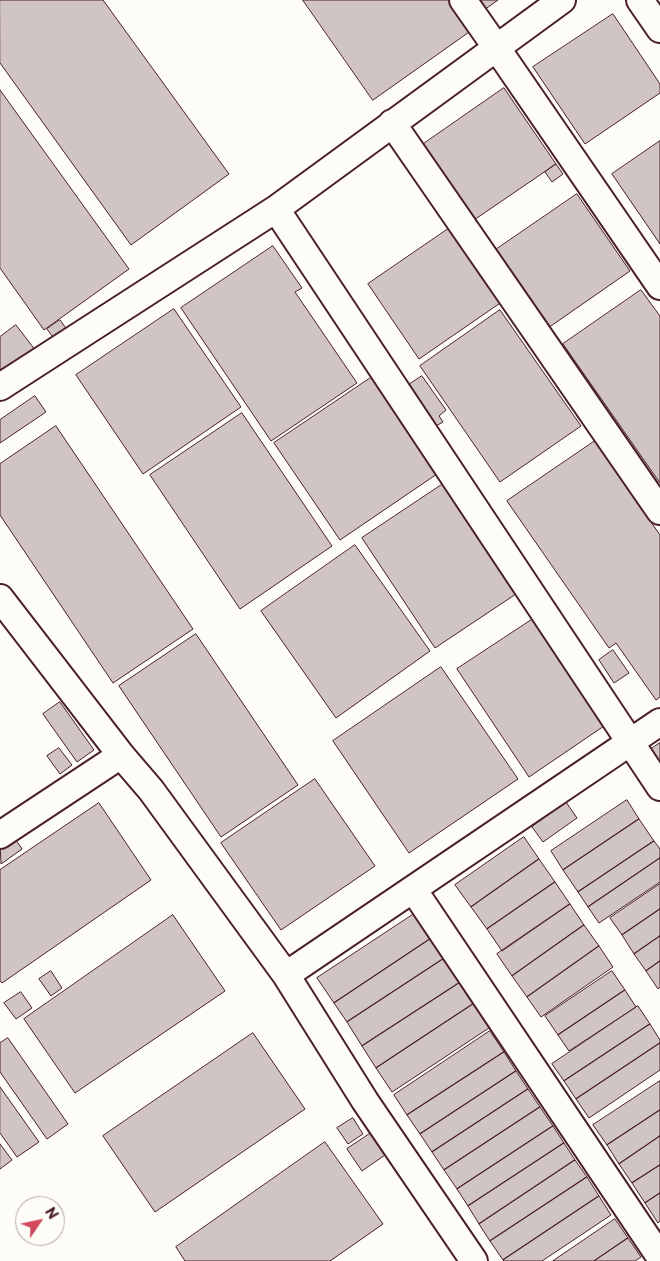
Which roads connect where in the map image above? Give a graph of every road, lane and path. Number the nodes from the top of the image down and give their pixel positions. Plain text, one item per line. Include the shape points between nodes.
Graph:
1 (463, 0) edge
2 (562, 0) edge
3 (640, 0) edge
4 (660, 29) edge
5 (496, 47) junction
6 (392, 123) junction
7 (276, 209) junction
8 (660, 286) edge
9 (0, 387) edge
10 (660, 511) edge
11 (0, 598) edge
12 (660, 722) edge
13 (629, 743) junction
14 (121, 755) junction
15 (660, 787) edge
16 (0, 835) edge
17 (413, 889) junction
18 (286, 975) junction
19 (660, 1257) edge
20 (474, 1261) edge

1 - 5 lane
2 - 5 lane
3 - 4 lane
5 - 6 lane
5 - 8 lane
6 - 7 lane
6 - 10 lane
7 - 9 lane
7 - 13 lane
11 - 14 lane
12 - 13 lane
13 - 15 lane
13 - 17 lane
14 - 16 lane
14 - 18 lane via 151,790
17 - 18 lane
17 - 19 lane
18 - 20 lane via 364,1101

